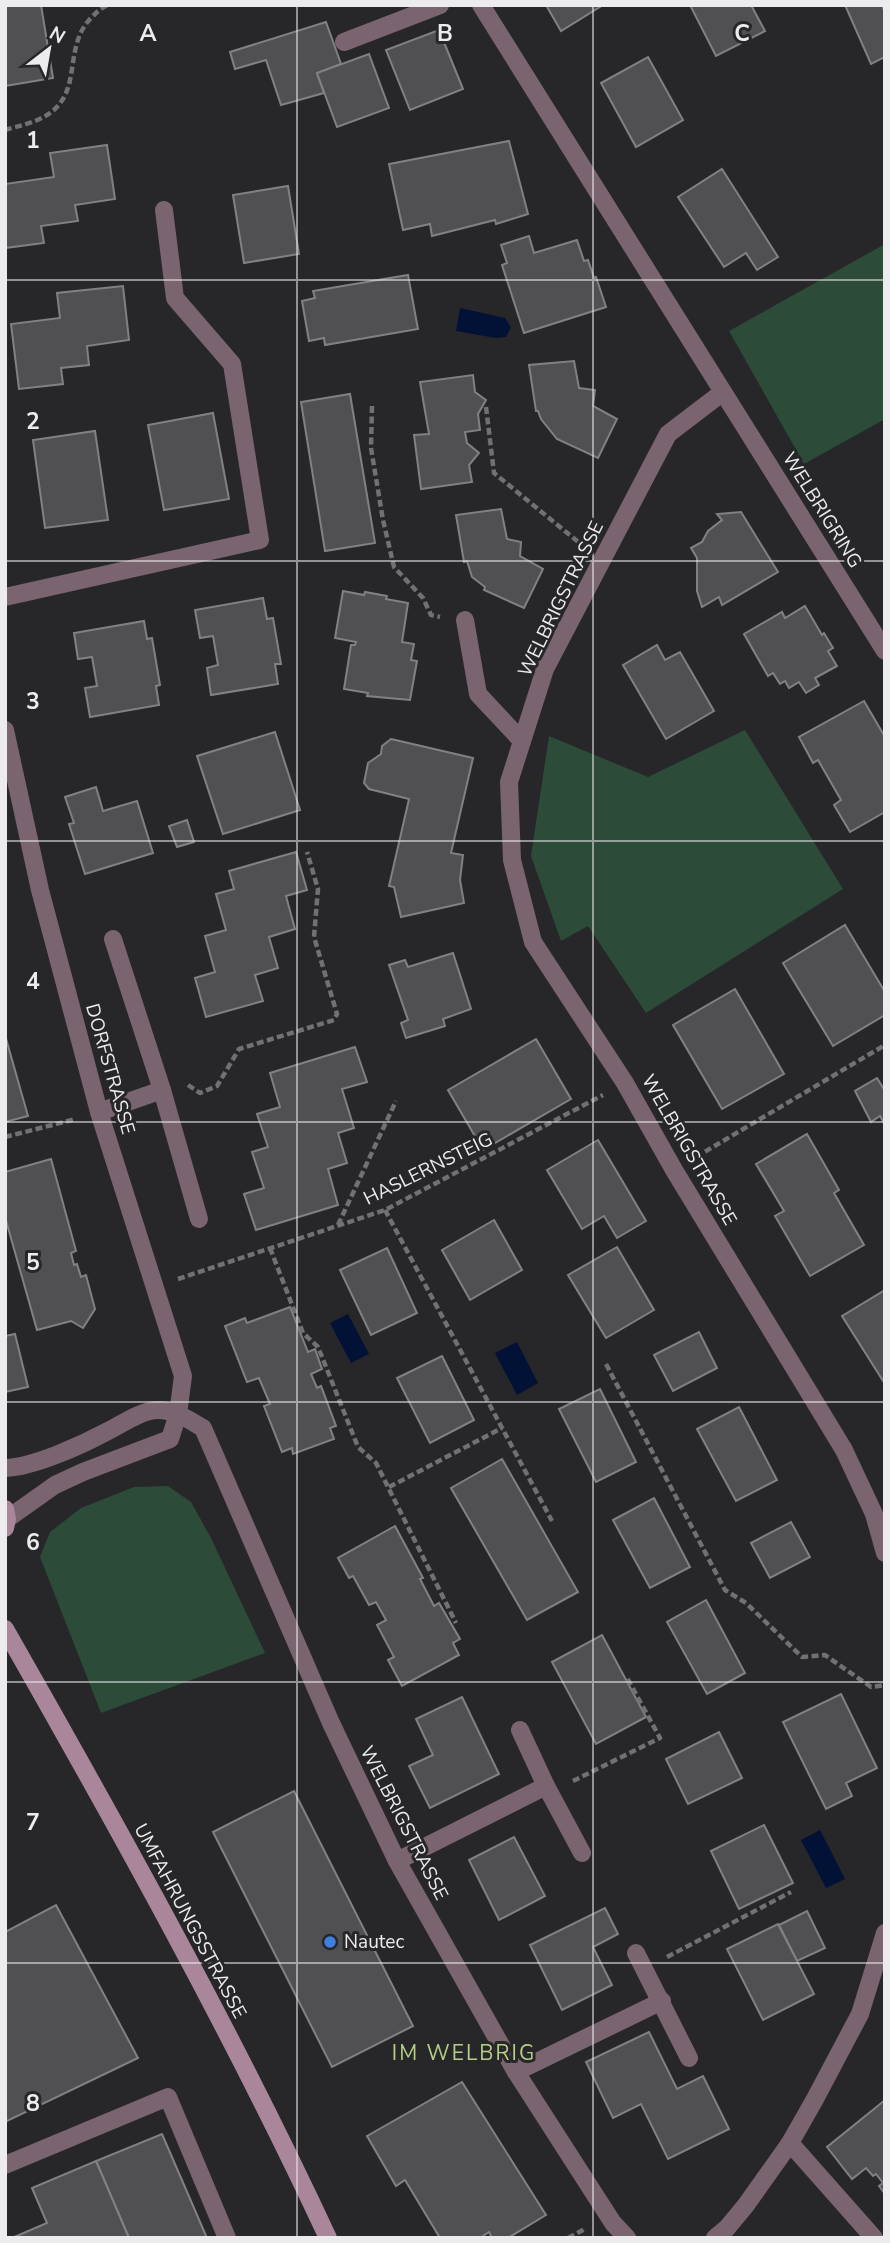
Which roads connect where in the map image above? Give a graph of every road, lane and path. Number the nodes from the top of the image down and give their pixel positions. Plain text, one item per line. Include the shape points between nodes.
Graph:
1 (108, 5) edge
2 (440, 5) edge
3 (481, 5) edge
4 (345, 41) dead end
5 (5, 130) edge
6 (164, 210) dead end
7 (723, 392) junction
8 (372, 406) dead end
9 (486, 407) dead end
10 (604, 559) junction
11 (5, 597) edge
12 (466, 620) joint
13 (885, 651) edge
14 (5, 730) edge
15 (522, 741) junction
16 (307, 852) dead end
17 (113, 939) dead end
18 (885, 1045) edge
19 (625, 1083) junction
20 (191, 1087) dead end
21 (162, 1090) junction
22 (396, 1101) dead end
23 (99, 1112) junction
24 (66, 1121) dead end
25 (5, 1137) edge
26 (674, 1170) junction
27 (385, 1210) junction
28 (199, 1219) dead end
29 (338, 1226) junction
30 (271, 1248) junction
31 (154, 1287) junction
32 (606, 1364) dead end
33 (178, 1414) junction
34 (502, 1428) junction
35 (5, 1468) edge
36 (389, 1488) junction
37 (6, 1519) edge
38 (552, 1521) dead end
39 (885, 1553) edge
40 (456, 1623) dead end
41 (5, 1629) edge
42 (626, 1676) dead end
43 (885, 1685) edge
44 (520, 1730) dead end
45 (548, 1789) junction
46 (582, 1853) dead end
47 (397, 1861) junction
48 (791, 1892) dead end
49 (885, 1933) edge
50 (640, 1961) joint
51 (662, 2001) junction
52 (689, 2058) dead end
53 (516, 2073) junction
54 (790, 2143) junction
55 (5, 2165) edge
56 (227, 2238) edge
57 (328, 2238) edge
58 (627, 2238) edge
59 (715, 2238) edge
60 (874, 2238) edge

1 - 5 path via 79,32 71,79 58,106 47,116
2 - 4 street
3 - 7 street
6 - 11 street via 175,298 232,364 260,540
7 - 10 street, WELBRIGSTRASSE via 668,434
7 - 13 street, WELBRIGRING
8 - 12 path via 371,448 394,567 423,598 431,615
9 - 10 path via 495,473 575,541
10 - 15 street, WELBRIGSTRASSE via 545,669
12 - 15 street via 478,694
14 - 23 street, DORFSTRASSE via 40,890
15 - 19 street, WELBRIGSTRASSE via 509,782 512,860 533,942
16 - 20 path via 318,889 314,936 337,1014 334,1020 239,1049 217,1086 200,1093
17 - 21 street
18 - 26 path
19 - 26 street, WELBRIGSTRASSE
19 - 27 path, HASLERNSTEIG
21 - 23 street
21 - 28 street
22 - 29 path
23 - 31 street, DORFSTRASSE
24 - 25 path
26 - 39 street, WELBRIGSTRASSE via 845,1450 874,1514
27 - 29 path, HASLERNSTEIG
27 - 34 path
29 - 30 path, HASLERNSTEIG
30 - 31 path, HASLERNSTEIG
30 - 36 path via 303,1333 318,1347 358,1447 376,1463
31 - 33 street, DORFSTRASSE via 183,1376
32 - 43 path via 725,1590 746,1603 802,1657 825,1655 871,1687
33 - 35 street via 157,1410 142,1414 89,1441
33 - 37 street, DORFSTRASSE via 170,1439 55,1485
33 - 47 street, WELBRIGSTRASSE via 203,1428 331,1723
34 - 36 path
34 - 38 path
36 - 40 path
41 - 57 main road, UMFAHRUNGSSTRASSE via 238,2053
42 - 45 path via 660,1738
44 - 45 street
45 - 46 street
45 - 47 street
47 - 53 street, WELBRIGSTRASSE
48 - 50 path
49 - 54 street via 860,2014
50 - 51 street
51 - 52 street
51 - 53 street
53 - 58 street, WELBRIGSTRASSE
54 - 59 street via 746,2205
54 - 60 street
55 - 56 street via 168,2097

